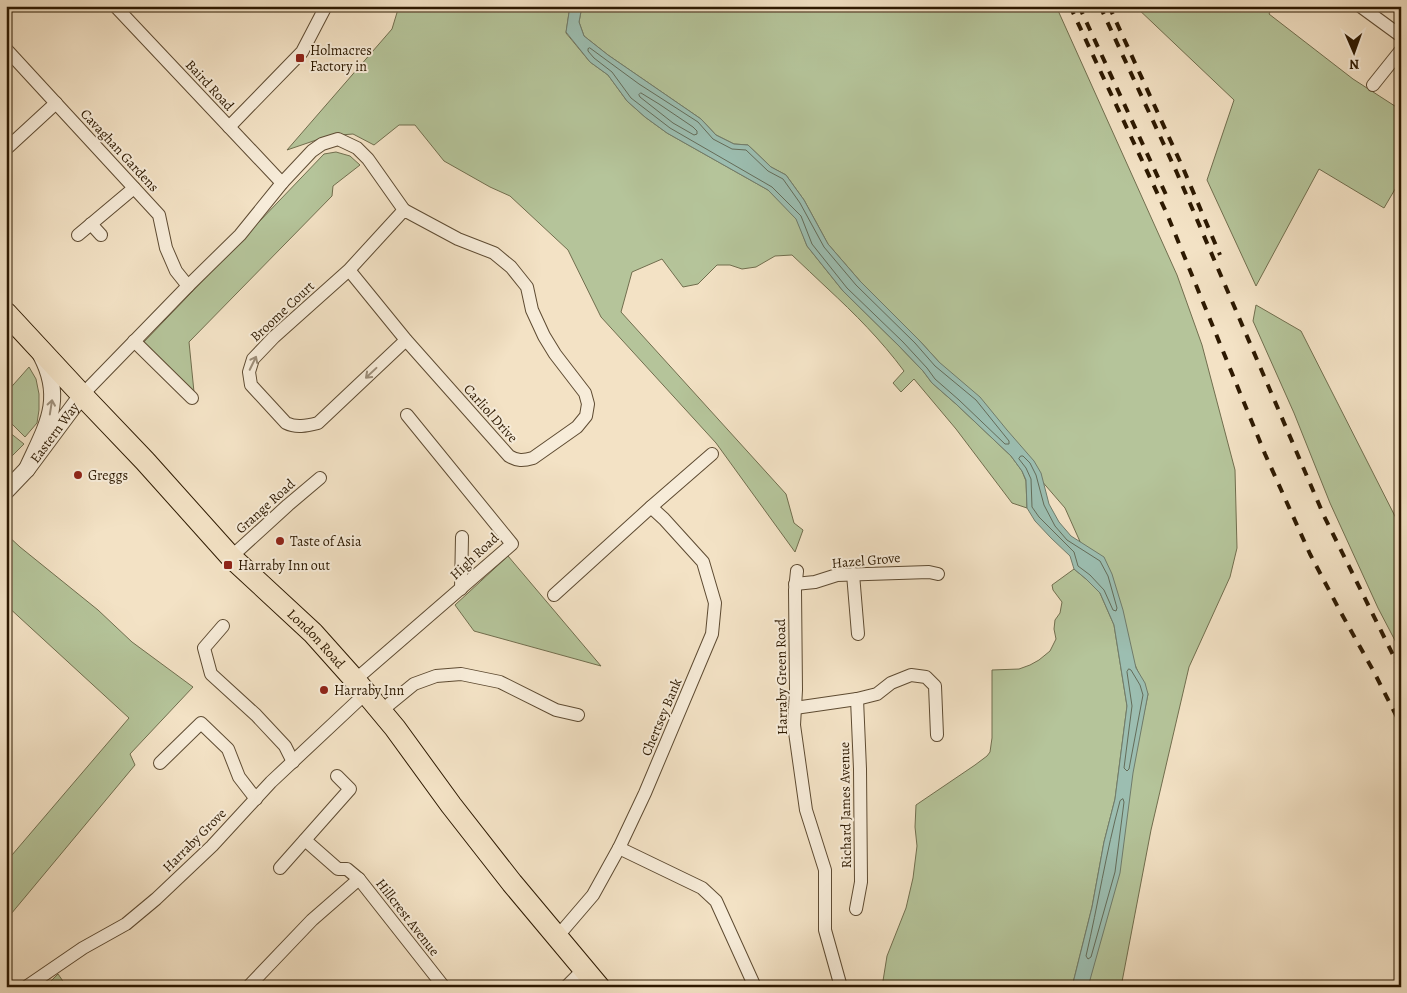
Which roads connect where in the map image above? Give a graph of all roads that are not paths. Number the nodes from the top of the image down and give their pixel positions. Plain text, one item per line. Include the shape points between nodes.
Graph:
1 (115, 6) edge
2 (326, 6) edge
3 (1360, 6) edge
4 (1401, 36) edge
5 (6, 49) edge
6 (1401, 50) edge
7 (1373, 86) dead end
8 (56, 103) junction
9 (229, 127) junction
10 (6, 149) edge
11 (282, 184) junction
12 (134, 188) junction
13 (404, 210) junction
14 (91, 224) junction
15 (78, 235) dead end
16 (101, 235) dead end
17 (349, 270) junction
18 (188, 286) junction
19 (6, 313) edge
20 (406, 340) junction
21 (134, 341) junction
22 (36, 344) junction
23 (82, 395) junction
24 (192, 398) dead end
25 (407, 415) dead end
26 (712, 454) dead end
27 (27, 468) junction
28 (320, 478) dead end
29 (6, 491) edge
30 (651, 507) junction
31 (462, 537) dead end
32 (231, 557) junction
33 (797, 571) dead end
34 (853, 574) junction
35 (938, 574) dead end
36 (796, 584) junction
37 (461, 589) junction
38 (554, 595) dead end
39 (223, 626) dead end
40 (858, 634) dead end
41 (361, 686) junction
42 (857, 699) junction
43 (795, 708) junction
44 (381, 711) junction
45 (578, 715) dead end
46 (937, 734) dead end
47 (293, 762) junction
48 (160, 763) dead end
49 (336, 776) dead end
50 (256, 799) junction
51 (305, 840) junction
52 (619, 848) junction
53 (280, 868) dead end
54 (359, 879) junction
55 (856, 909) dead end
56 (557, 937) junction
57 (584, 970) junction
58 (26, 987) edge
59 (248, 987) edge
60 (444, 987) edge
61 (566, 987) edge
62 (599, 987) edge
63 (755, 987) edge
64 (841, 987) edge

1 - 9 street, Baird Road
2 - 9 street via 302,52
3 - 4 street
5 - 8 street, Cavaghan Gardens
6 - 7 street
8 - 10 street
8 - 12 street, Cavaghan Gardens
9 - 11 street, Baird Road
11 - 13 street, Carliol Drive via 312,151 338,139 358,148
11 - 18 street, Carliol Drive via 240,235
12 - 14 street
12 - 18 street, Cavaghan Gardens via 159,215 166,248 176,271
13 - 17 street
13 - 20 street, Carliol Drive via 458,239 494,253 511,267 527,287 532,310 544,336 585,393 588,404 586,416 577,427 533,458 515,460
14 - 15 street
14 - 16 street
17 - 20 street, Carliol Drive
20 -> 17 street, Broome Court via 318,423 306,426 286,423 251,385 249,372 253,359
18 - 21 street, Carliol Drive
19 - 22 main road, London Road
21 - 23 street, Carliol Drive
21 - 24 street
22 - 23 main road, London Road
27 -> 22 street via 52,407 52,384
23 - 27 street, Eastern Way
23 - 32 main road, London Road
25 - 37 street, High Road via 512,544
26 - 30 street
27 - 29 street, Eastern Way
28 - 32 street, Grange Road
30 - 38 street
30 - 52 street, Chertsey Bank via 704,562 715,602 714,622 702,659
31 - 37 street
32 - 41 main road, London Road via 313,633
33 - 36 street, Harraby Green Road
34 - 35 street, Hazel Grove
34 - 36 street, Hazel Grove
34 - 40 street
36 - 43 street, Harraby Green Road
37 - 41 street, High Road
39 - 47 street via 204,648 211,674 285,746
41 - 44 main road, London Road
41 - 47 street, Harraby Grove
42 - 43 street
42 - 46 street via 877,694 891,683 911,675 926,677 936,686
42 - 55 street, Richard James Avenue via 861,882
43 - 64 street, Harraby Green Road via 794,725 806,810 825,870 825,930
44 - 45 street via 414,684 436,676 461,674 500,682 556,710
44 - 56 main road, London Road via 457,813
47 - 50 street, Harraby Grove
48 - 50 street via 201,723 228,749 239,777
49 - 51 street via 350,789
50 - 58 street, Harraby Grove via 212,846 126,924 83,948
51 - 53 street
51 - 54 street, Hillcrest Avenue via 338,868 347,869
52 - 56 street, Chertsey Bank via 593,895
52 - 63 street via 702,888 716,901
54 - 59 street via 312,920
54 - 60 street, Hillcrest Avenue
56 - 57 main road, London Road
57 - 61 street
57 - 62 main road, London Road

